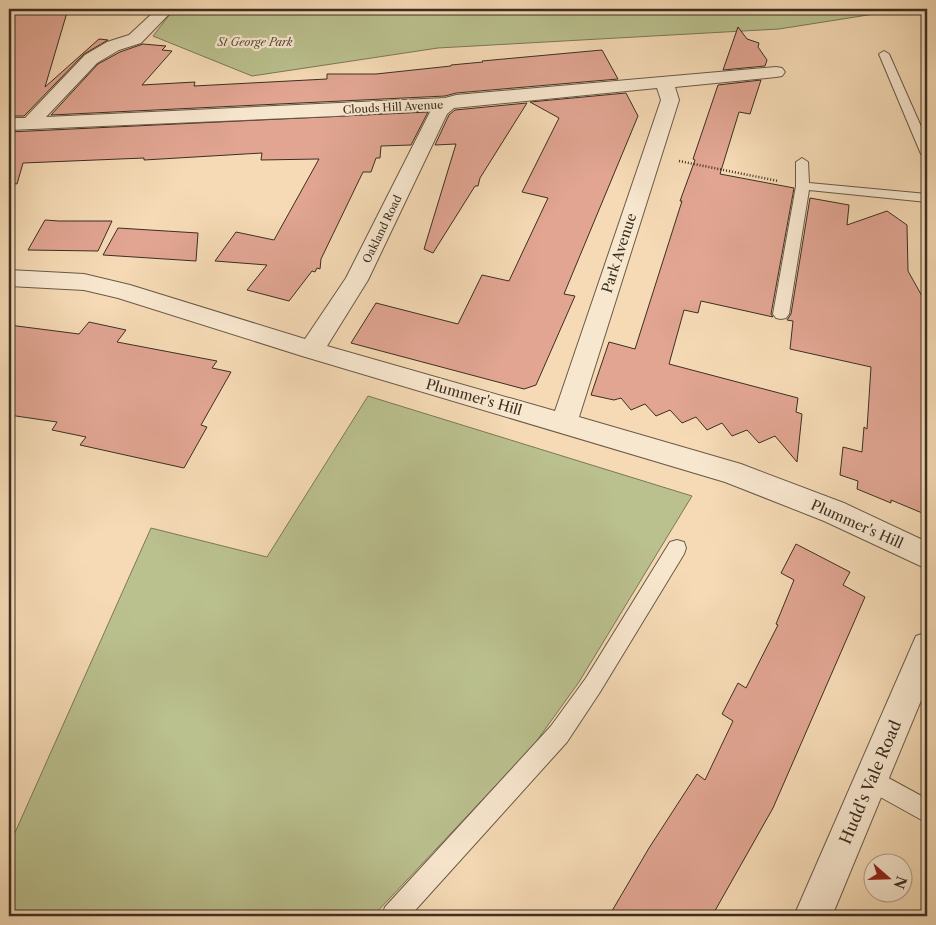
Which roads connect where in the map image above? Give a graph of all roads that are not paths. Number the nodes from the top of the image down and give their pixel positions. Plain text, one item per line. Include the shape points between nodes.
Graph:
1 (164, 11) dead end
2 (884, 54) dead end
3 (776, 72) dead end
4 (665, 83) junction
5 (447, 104) junction
6 (9, 124) edge
7 (29, 124) junction
8 (927, 154) edge
9 (802, 162) dead end
10 (803, 186) junction
11 (927, 198) edge
12 (9, 278) edge
13 (781, 314) dead end
14 (310, 350) junction
15 (564, 423) junction
16 (676, 548) dead end
17 (927, 556) edge
18 (927, 648) edge
19 (872, 780) junction
20 (927, 812) edge
21 (394, 916) edge
22 (813, 916) edge

1 - 7 street via 135,39 113,46 91,59
2 - 8 lane
3 - 4 street, Clouds Hill Avenue
4 - 5 street, Clouds Hill Avenue
4 - 15 street, Park Avenue via 670,100
5 - 7 street, Clouds Hill Avenue
5 - 14 street, Oakland Road via 439,112 357,280
6 - 7 street, Clouds Hill Avenue
9 - 10 lane
10 - 11 lane
10 - 13 lane
12 - 14 street, Plummer's Hill via 84,282
14 - 15 street, Plummer's Hill
15 - 17 street, Plummer's Hill via 731,472 834,512
16 - 21 lane via 559,734
18 - 19 street, Hudd's Vale Road
19 - 20 lane
19 - 22 street, Hudd's Vale Road

